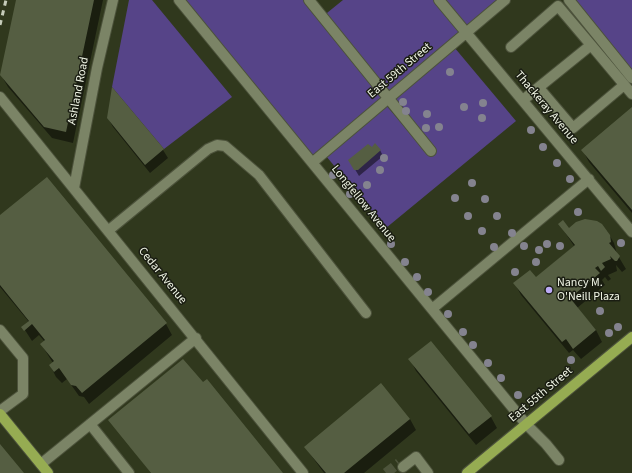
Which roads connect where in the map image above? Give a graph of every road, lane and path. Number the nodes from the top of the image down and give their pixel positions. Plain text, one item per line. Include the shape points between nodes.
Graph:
1 (113, 0) edge
2 (179, 0) edge
3 (309, 0) edge
4 (439, 0) edge
5 (505, 0) edge
6 (569, 0) edge
7 (466, 33) junction
8 (591, 45) junction
9 (511, 47) dead end
10 (632, 78) edge
11 (624, 85) junction
12 (539, 88) junction
13 (632, 94) edge
14 (0, 97) edge
15 (387, 98) junction
16 (523, 100) junction
17 (431, 151) dead end
18 (312, 162) junction
19 (588, 179) junction
20 (74, 188) junction
21 (109, 230) junction
22 (632, 232) edge
23 (432, 309) junction
24 (366, 314) dead end
25 (0, 330) edge
26 (632, 337) edge
27 (196, 338) junction
28 (0, 413) edge
29 (90, 424) junction
30 (526, 424) junction
31 (559, 460) dead end
32 (41, 464) junction
33 (401, 465) tunnel mouth
34 (423, 471) edge
35 (48, 473) edge
36 (129, 473) edge
37 (303, 473) edge
38 (467, 473) edge

1 - 20 street, Ashland Road via 96,68
2 - 18 street, Longfellow Avenue
3 - 15 street
4 - 7 street, Thackeray Avenue
5 - 7 street, East 59th Street
6 - 10 street
7 - 15 street, East 59th Street
7 - 16 street, Thackeray Avenue
8 - 9 street via 558,6
8 - 11 street
8 - 12 street
11 - 12 street via 573,128
11 - 13 street
12 - 16 street
14 - 20 street, Cedar Avenue
15 - 17 street
15 - 18 street, East 59th Street
16 - 19 street, Thackeray Avenue
18 - 23 street, Longfellow Avenue
19 - 22 street, Thackeray Avenue
19 - 23 street
20 - 21 street, Cedar Avenue
21 - 24 street via 208,149 217,145 225,146 258,175
21 - 27 street, Cedar Avenue
23 - 30 street, Longfellow Avenue
25 - 28 street via 23,358 23,394
26 - 30 main road, East 55th Street
27 - 29 street
27 - 37 street, Cedar Avenue
28 - 32 main road
29 - 32 street
29 - 36 street
30 - 31 street, Longfellow Avenue
30 - 38 main road, East 55th Street
32 - 35 main road
33 - 34 street via 416,457

